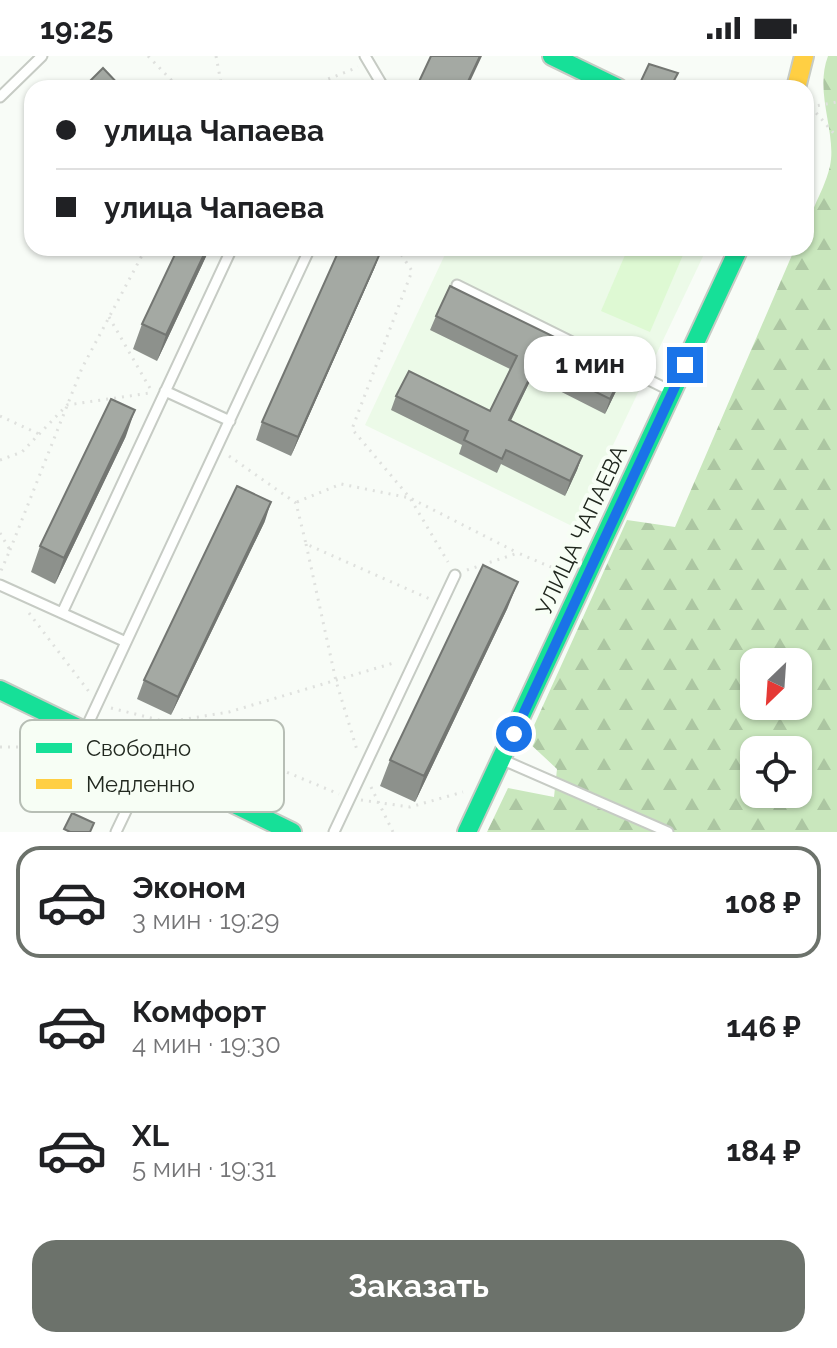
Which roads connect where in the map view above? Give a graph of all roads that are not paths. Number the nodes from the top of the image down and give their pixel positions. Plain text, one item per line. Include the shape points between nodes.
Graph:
1 (26, 56) edge
2 (42, 56) edge
3 (552, 56) edge
4 (804, 56) edge
5 (367, 60) edge
6 (34, 65) junction
7 (379, 80) edge
8 (602, 80) edge
9 (798, 80) edge
10 (0, 97) edge
11 (228, 256) edge
12 (306, 256) edge
13 (735, 256) edge
14 (457, 285) edge
15 (165, 391) junction
16 (672, 392) junction
17 (230, 421) junction
18 (455, 575) road end
19 (0, 585) edge
20 (62, 613) junction
21 (126, 642) junction
22 (0, 690) edge
23 (62, 720) edge
24 (90, 720) edge
25 (503, 760) junction
26 (125, 812) edge
27 (251, 812) edge
28 (116, 832) edge
29 (292, 832) edge
30 (334, 832) edge
31 (467, 832) edge
32 (668, 832) edge

1 - 6 lane
2 - 6 lane
3 - 8 street
4 - 9 street
5 - 7 lane
6 - 10 lane
11 - 15 lane
12 - 17 lane
13 - 16 street, УЛИЦА ЧАПАЕВА
14 - 16 lane
15 - 17 lane
15 - 20 lane
16 - 25 street, УЛИЦА ЧАПАЕВА
17 - 21 lane
18 - 30 lane
19 - 20 lane
20 - 21 lane
21 - 24 lane
22 - 23 street
25 - 31 street, УЛИЦА ЧАПАЕВА
25 - 32 lane
26 - 28 lane
27 - 29 street

